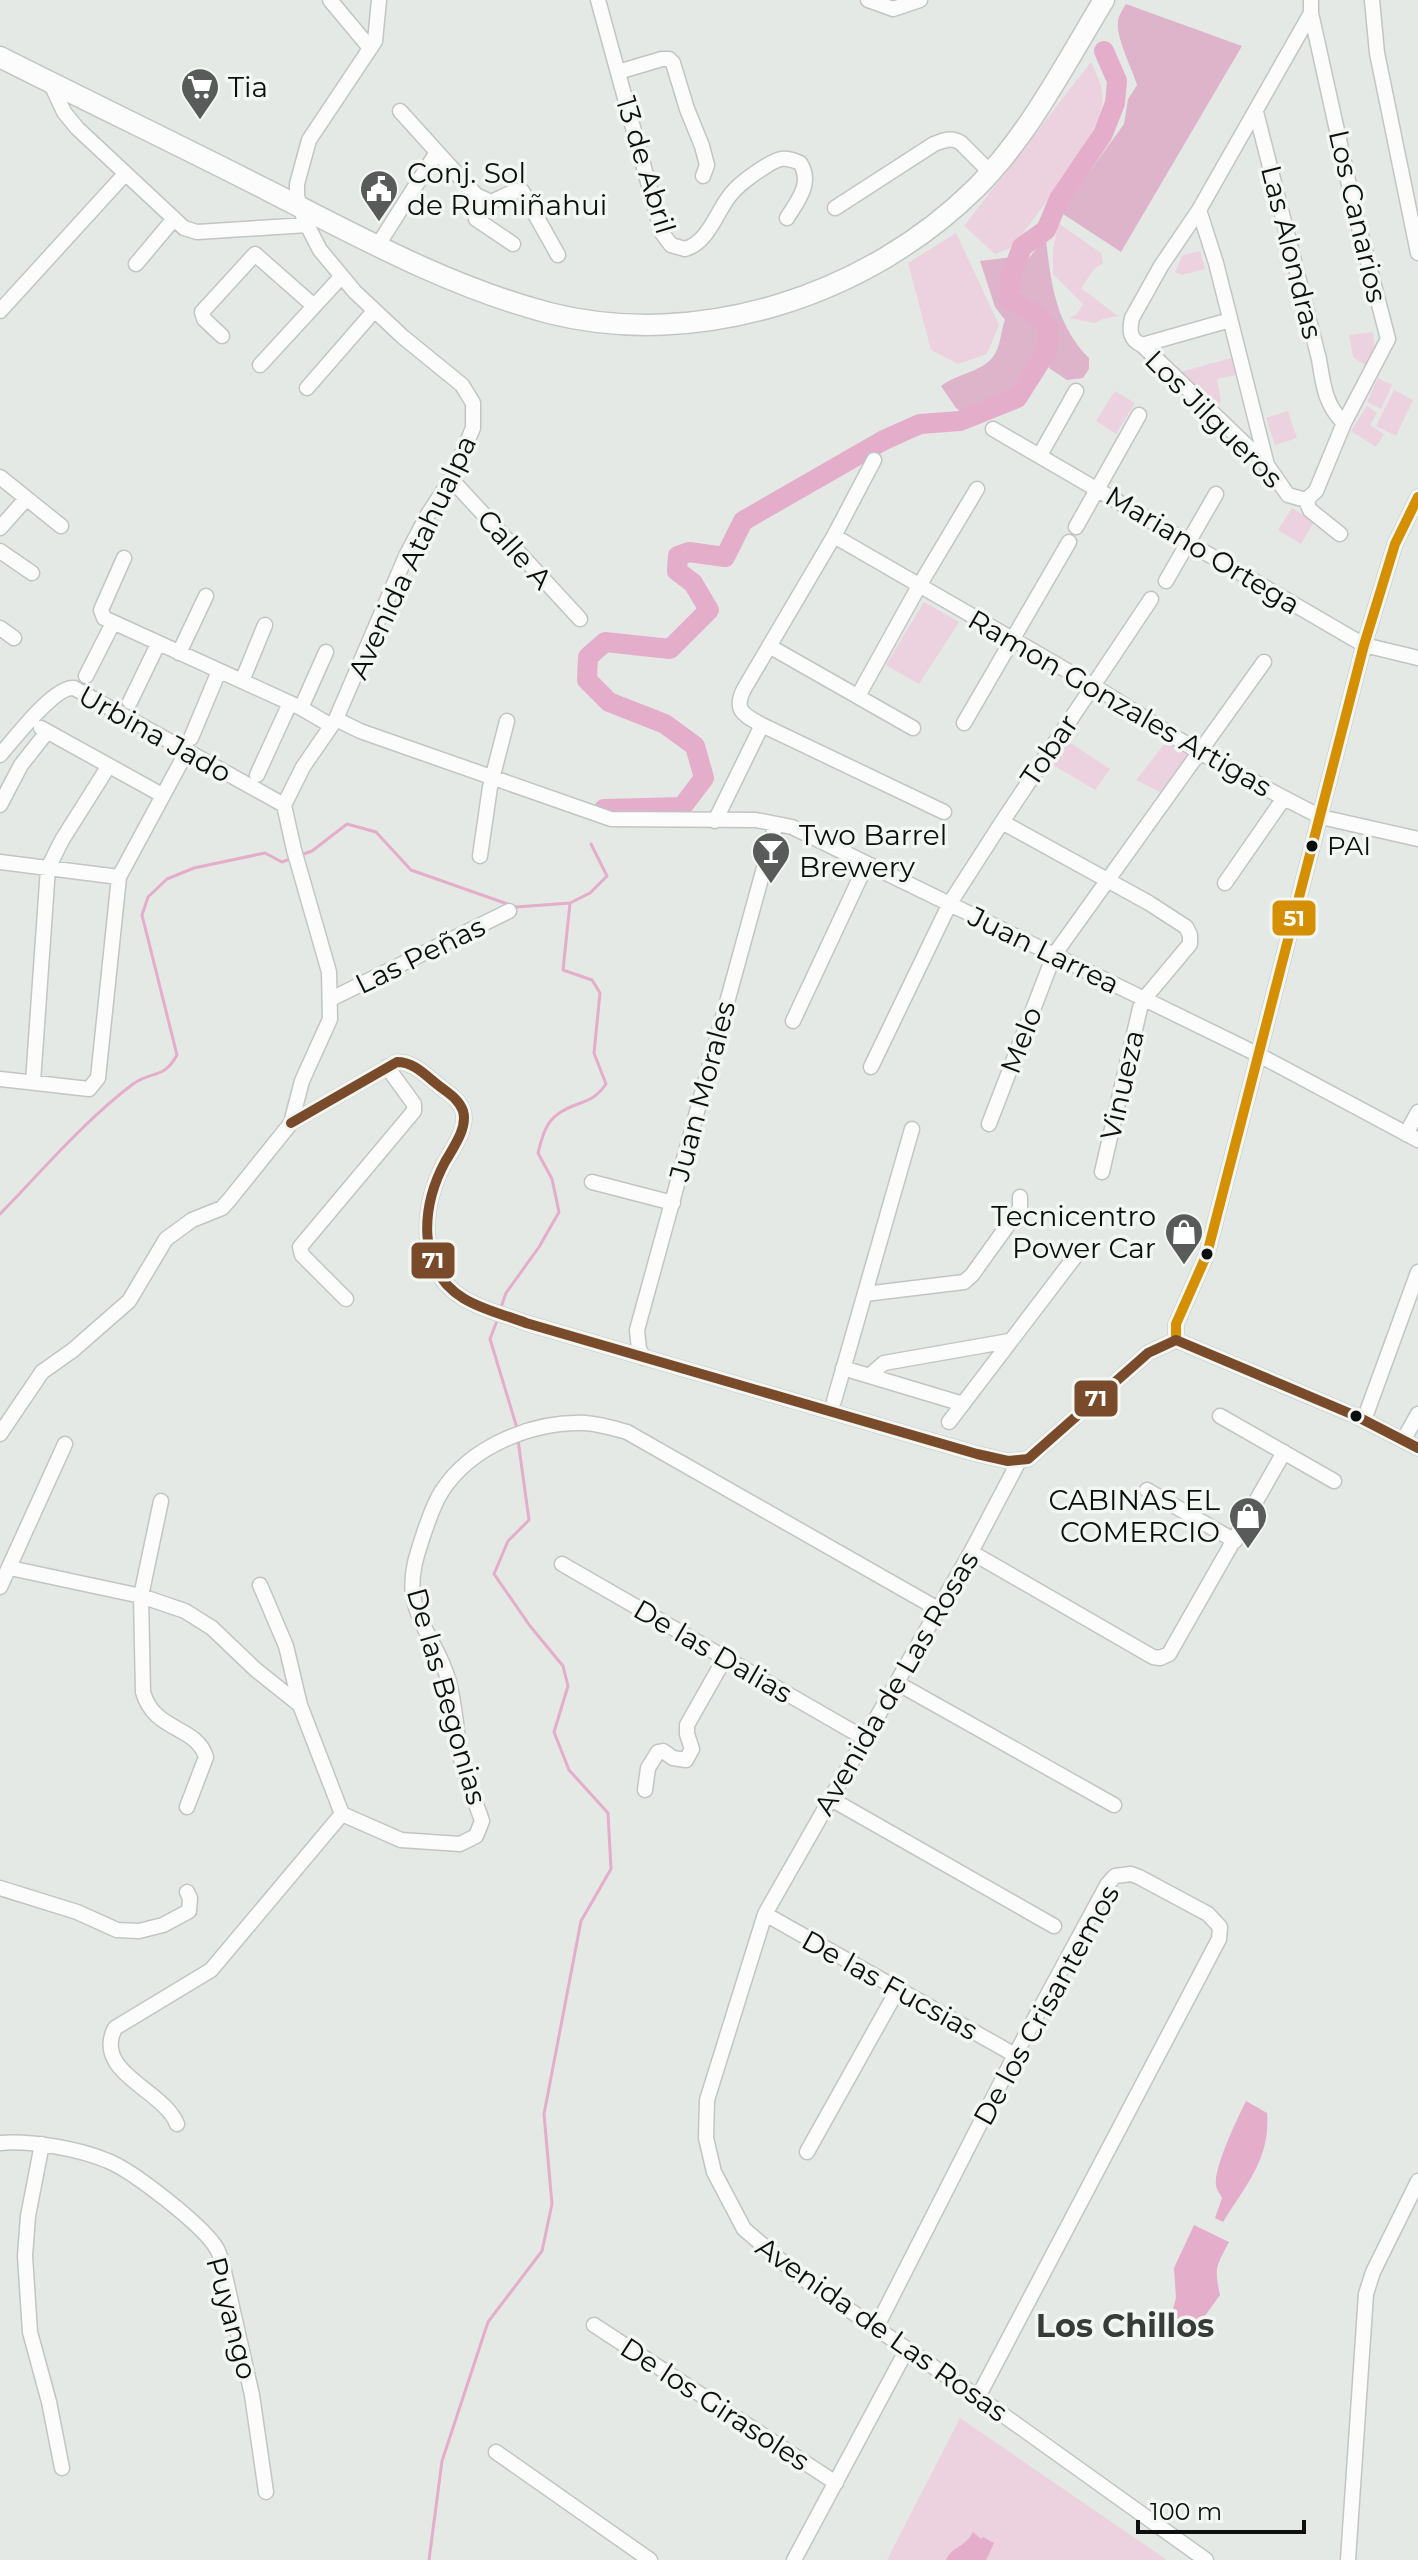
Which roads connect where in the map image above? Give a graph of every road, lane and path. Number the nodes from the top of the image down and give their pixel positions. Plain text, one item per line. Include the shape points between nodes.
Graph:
1 (330, 0) edge
2 (379, 0) edge
3 (598, 0) edge
4 (868, 0) edge
5 (920, 0) edge
6 (1104, 0) edge
7 (1372, 0) edge
8 (1311, 6) edge
9 (370, 48) junction
10 (0, 57) edge
11 (618, 72) junction
12 (50, 82) junction
13 (400, 111) dead end
14 (1256, 112) junction
15 (437, 152) junction
16 (990, 172) junction
17 (125, 174) junction
18 (703, 176) dead end
19 (476, 195) junction
20 (835, 208) dead end
21 (1199, 210) junction
22 (304, 216) junction
23 (787, 218) dead end
24 (173, 220) junction
25 (513, 244) dead end
26 (378, 245) junction
27 (1418, 253) edge
28 (558, 255) dead end
29 (136, 264) dead end
30 (341, 277) junction
31 (314, 306) junction
32 (0, 311) edge
33 (374, 311) junction
34 (1230, 320) junction
35 (222, 336) dead end
36 (1142, 345) junction
37 (260, 365) dead end
38 (307, 388) dead end
39 (1076, 391) dead end
40 (1139, 415) dead end
41 (1344, 423) junction
42 (993, 429) dead end
43 (1040, 455) junction
44 (874, 460) dead end
45 (1267, 465) junction
46 (0, 477) edge
47 (451, 479) junction
48 (1098, 488) junction
49 (977, 489) dead end
50 (1216, 494) dead end
51 (1418, 497) edge
52 (26, 499) junction
53 (1306, 500) junction
54 (61, 526) dead end
55 (1076, 527) dead end
56 (0, 528) edge
57 (1340, 534) dead end
58 (834, 536) junction
59 (1069, 542) dead end
60 (1188, 542) junction
61 (0, 551) edge
62 (124, 558) dead end
63 (32, 573) dead end
64 (1166, 581) dead end
65 (919, 586) junction
66 (206, 596) dead end
67 (1151, 599) dead end
68 (580, 619) dead end
69 (113, 623) junction
70 (265, 625) dead end
71 (0, 628) edge
72 (14, 638) dead end
73 (1012, 639) junction
74 (158, 644) junction
75 (1364, 645) junction
76 (769, 646) junction
77 (326, 652) dead end
78 (179, 653) junction
79 (1418, 658) edge
80 (1264, 662) dead end
81 (219, 671) junction
82 (86, 676) dead end
83 (242, 681) junction
84 (1092, 685) junction
85 (858, 696) junction
86 (130, 702) dead end
87 (296, 706) junction
88 (507, 721) dead end
89 (333, 722) junction
90 (964, 723) dead end
91 (762, 725) junction
92 (913, 728) dead end
93 (189, 744) junction
94 (1199, 752) junction
95 (0, 755) edge
96 (108, 767) junction
97 (257, 775) dead end
98 (492, 777) junction
99 (162, 795) junction
100 (1284, 798) junction
101 (0, 805) edge
102 (284, 805) junction
103 (944, 812) dead end
104 (1321, 817) junction
105 (715, 821) junction
106 (1002, 822) junction
107 (776, 824) junction
108 (1418, 839) edge
109 (480, 856) dead end
110 (0, 862) edge
111 (866, 865) junction
112 (48, 868) junction
113 (119, 877) junction
114 (1108, 881) junction
115 (1225, 883) dead end
116 (950, 903) junction
117 (509, 911) dead end
118 (1054, 955) junction
119 (331, 999) junction
120 (1144, 999) junction
121 (793, 1021) dead end
122 (1259, 1055) junction
123 (387, 1067) junction
124 (871, 1067) dead end
125 (0, 1079) edge
126 (33, 1082) junction
127 (1418, 1112) edge
128 (291, 1123) junction
129 (989, 1124) dead end
130 (912, 1129) dead end
131 (1412, 1137) edge
132 (1102, 1172) dead end
133 (592, 1182) dead end
134 (1020, 1197) dead end
135 (673, 1203) junction
136 (1074, 1258) dead end
137 (1418, 1272) edge
138 (865, 1294) junction
139 (346, 1299) dead end
140 (1176, 1340) junction
141 (1009, 1341) junction
142 (644, 1358) junction
143 (843, 1368) junction
144 (870, 1375) junction
145 (834, 1401) dead end
146 (963, 1404) junction
147 (1418, 1414) edge
148 (1220, 1416) dead end
149 (1364, 1420) junction
150 (0, 1434) edge
151 (1404, 1439) junction
152 (931, 1442) junction
153 (65, 1444) dead end
154 (1418, 1448) edge
155 (1284, 1452) junction
156 (1019, 1461) junction
157 (1334, 1481) dead end
158 (1147, 1490) dead end
159 (161, 1501) dead end
160 (1235, 1541) junction
161 (971, 1552) junction
162 (562, 1564) dead end
163 (10, 1568) junction
164 (260, 1585) dead end
165 (0, 1587) edge
166 (141, 1596) junction
167 (938, 1609) junction
168 (725, 1658) junction
169 (897, 1683) junction
170 (300, 1705) junction
171 (864, 1738) junction
172 (645, 1790) dead end
173 (831, 1799) junction
174 (1114, 1805) dead end
175 (187, 1807) dead end
176 (342, 1814) junction
177 (0, 1888) edge
178 (187, 1892) dead end
179 (765, 1914) junction
180 (1054, 1926) dead end
181 (898, 1989) junction
182 (1015, 2055) junction
183 (177, 2124) dead end
184 (0, 2143) edge
185 (42, 2144) junction
186 (807, 2152) dead end
187 (1418, 2181) edge
188 (594, 2325) dead end
189 (876, 2328) junction
190 (906, 2351) junction
191 (978, 2397) junction
192 (496, 2452) dead end
193 (62, 2468) dead end
194 (836, 2483) junction
195 (266, 2492) dead end
196 (650, 2560) edge
197 (794, 2560) edge
198 (1206, 2560) edge
199 (1348, 2560) edge

1 - 9 street
2 - 9 street via 377,33
3 - 11 street, 13 de Abril
4 - 5 street via 893,9
6 - 16 highway via 1020,135
7 - 27 street via 1377,53
8 - 14 street, Los Jilgueros
8 - 41 street, Los Canarios via 1388,339
9 - 22 street via 309,140 297,184
10 - 12 highway
11 - 18 street via 662,59 673,63 702,146 707,165
11 - 23 street, 13 de Abril via 662,233 671,245 685,249 702,240 730,196 778,158 800,163 805,171 805,187
12 - 17 street via 77,128
12 - 22 highway
13 - 15 street
14 - 21 street, Los Jilgueros
14 - 41 street, Las Alondras via 1324,392
15 - 19 street
15 - 26 street
16 - 20 street via 956,139 946,140
16 - 26 highway via 935,224 890,257 785,304 711,320 634,324 552,314 485,293
17 - 24 street
17 - 32 street
19 - 25 street via 476,219
19 - 28 street via 491,202 522,191
21 - 34 street
21 - 36 street, Los Jilgueros via 1132,318 1131,335
22 - 24 street via 197,232
22 - 26 highway
22 - 30 street, Avenida Atahualpa
24 - 29 street
30 - 31 street
30 - 33 street, Avenida Atahualpa
31 - 35 street via 255,254 202,312
31 - 37 street
33 - 38 street
33 - 47 street, Avenida Atahualpa via 455,378 473,403 473,428
34 - 36 street
34 - 45 street
36 - 45 street, Los Jilgueros
39 - 43 street
40 - 48 street
41 - 53 street, Los Jilgueros via 1316,491
42 - 43 street, Mariano Ortega
43 - 48 street, Mariano Ortega
44 - 58 street
45 - 53 street, Los Jilgueros via 1288,495
46 - 52 street
47 - 68 street, Calle A
47 - 89 street, Avenida Atahualpa via 406,556
48 - 55 street
48 - 60 street, Mariano Ortega
49 - 65 street
50 - 60 street
51 - 75 street via 1395,544
52 - 54 street
52 - 56 street
53 - 57 street via 1310,510
58 - 65 street, Ramon Gonzales Artigas
58 - 76 street
59 - 73 street
60 - 64 street
60 - 75 street, Mariano Ortega
61 - 63 street
62 - 69 street via 101,610
65 - 73 street, Ramon Gonzales Artigas
65 - 85 street
66 - 78 street
67 - 84 street, Tobar
69 - 74 street, Juan Larrea
69 - 82 street
70 - 83 street
71 - 72 street
73 - 84 street, Ramon Gonzales Artigas
73 - 90 street
74 - 78 street, Juan Larrea
74 - 86 street
75 - 79 street, Mariano Ortega
75 - 104 street
76 - 85 street
76 - 91 street via 738,700 745,715
77 - 87 street
78 - 81 street, Juan Larrea
80 - 94 street, Melo
81 - 83 street, Juan Larrea
81 - 93 street
83 - 87 street, Juan Larrea
84 - 94 street, Ramon Gonzales Artigas
84 - 106 street, Tobar
85 - 92 street
87 - 89 street, Juan Larrea
87 - 97 street
88 - 98 street
89 - 98 street, Juan Larrea
89 - 102 street, Avenida Atahualpa
91 - 103 street
91 - 105 street
93 - 95 street, Urbina Jado via 70,687 54,696
93 - 99 street
93 - 102 street, Urbina Jado
94 - 100 street, Ramon Gonzales Artigas
94 - 114 street, Melo
96 - 99 street
96 - 101 street via 44,730
96 - 112 street
98 - 105 street, Juan Larrea via 611,819
98 - 109 street
99 - 113 street
100 - 104 street, Ramon Gonzales Artigas
100 - 115 street
102 - 119 street via 329,972
104 - 108 street, Ramon Gonzales Artigas
104 - 122 street
105 - 107 street, Juan Larrea
106 - 114 street
106 - 116 street, Tobar
107 - 111 street, Juan Larrea
107 - 135 street, Juan Morales
110 - 112 street
111 - 116 street, Juan Larrea
111 - 121 street
112 - 113 street
112 - 126 street
113 - 126 street via 96,1085 89,1089
114 - 118 street, Melo
114 - 120 street via 1186,927 1190,935 1190,944
116 - 118 street, Juan Larrea
116 - 124 street, Tobar
117 - 119 street, Las Peñas
118 - 120 street, Juan Larrea
118 - 129 street, Melo
119 - 128 street via 330,1019 302,1081
120 - 122 street, Juan Larrea
120 - 132 street, Vinueza
122 - 131 street, Juan Larrea
122 - 140 street via 1207,1254 1176,1324
123 - 128 street
123 - 139 street via 414,1111 300,1247
123 - 142 street via 397,1062 413,1065 456,1099 464,1113 463,1128 429,1201 428,1247 447,1286 464,1299 526,1323
125 - 126 street
127 - 131 street
128 - 150 street via 222,1208 192,1220 166,1239 129,1301 35,1379
130 - 138 street
133 - 135 street
134 - 138 street via 1020,1208 967,1280
135 - 142 street, Juan Morales via 637,1330
136 - 141 street
137 - 149 street
138 - 143 street
140 - 149 street
140 - 156 street via 1148,1353 1034,1456
141 - 144 street via 884,1363
141 - 146 street
142 - 152 street
143 - 144 street
143 - 145 street
144 - 146 street
146 - 152 street
147 - 151 street
148 - 155 street
149 - 151 street
151 - 154 street
152 - 156 street
153 - 163 street
155 - 157 street
155 - 160 street
156 - 161 street, Avenida de Las Rosas
158 - 160 street
159 - 166 street
160 - 161 street via 1169,1654 1156,1658
161 - 167 street, Avenida de Las Rosas
162 - 168 street, De las Dalias
163 - 165 street
163 - 166 street
164 - 170 street via 286,1646
166 - 170 street via 185,1611 212,1628
166 - 175 street via 147,1706 187,1735 206,1757
167 - 169 street, Avenida de Las Rosas
167 - 176 street, De las Begonias via 627,1432 584,1423 532,1430 465,1464 444,1488 412,1572 421,1624 448,1679 463,1767 482,1821 476,1836 460,1844 401,1840
168 - 171 street, De las Dalias
168 - 172 street via 687,1725 692,1749 686,1760 658,1752 648,1768
169 - 171 street, Avenida de Las Rosas
169 - 174 street
170 - 176 street
171 - 173 street, Avenida de Las Rosas
173 - 179 street, Avenida de Las Rosas
173 - 180 street
176 - 183 street via 211,1970 115,2028 110,2050 117,2064 166,2105
177 - 178 street via 117,1930 139,1931 189,1911
179 - 181 street, De las Fucsias
179 - 189 street, Avenida de Las Rosas via 707,2100 706,2138 714,2172 744,2229 799,2276
181 - 182 street, De las Fucsias
181 - 186 street
182 - 189 street, De los Crisantemos
182 - 191 street, De los Crisantemos via 1115,1876 1139,1877 1217,1922 1219,1939
184 - 185 street, Puyango
185 - 193 street via 25,2256 30,2332
185 - 195 street, Puyango via 107,2160 137,2178 216,2248 252,2395
187 - 199 street via 1366,2294
188 - 194 street, De los Girasoles
189 - 190 street, Avenida de Las Rosas
190 - 191 street, Avenida de Las Rosas
190 - 194 street
191 - 198 street, Avenida de Las Rosas
192 - 196 street
194 - 197 street

